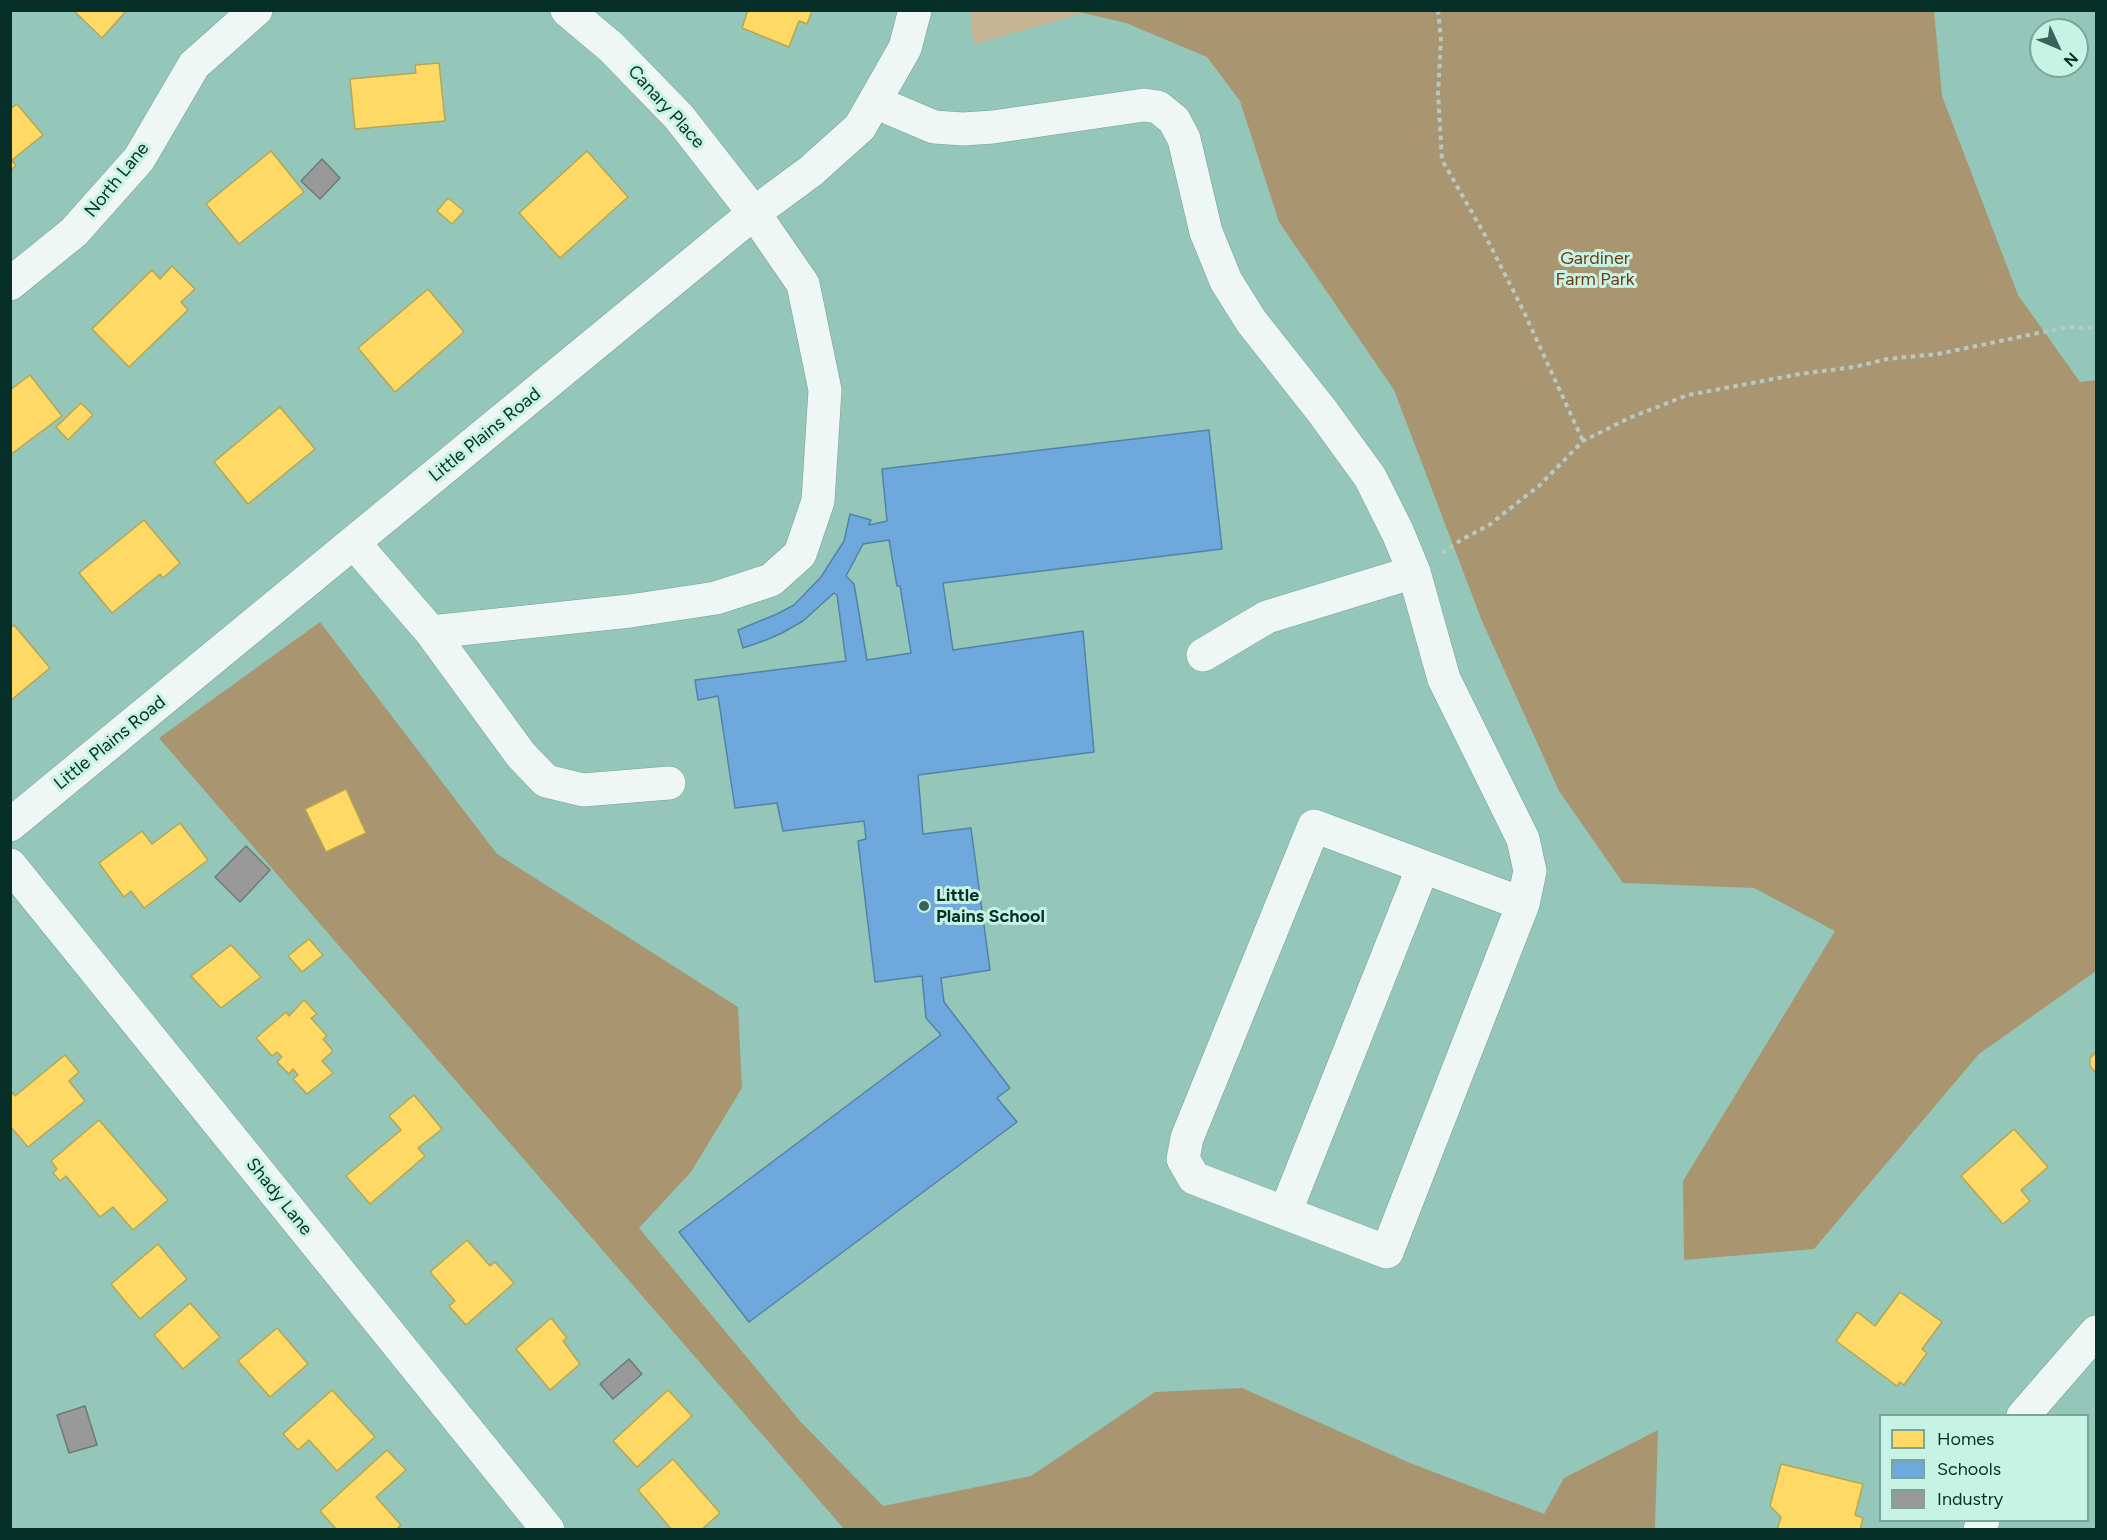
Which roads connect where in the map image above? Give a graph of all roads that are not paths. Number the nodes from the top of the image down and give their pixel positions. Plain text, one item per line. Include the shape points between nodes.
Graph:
1 (256, 10) edge
2 (567, 10) edge
3 (915, 10) edge
4 (875, 102) junction
5 (754, 213) junction
6 (10, 284) edge
7 (354, 543) junction
8 (1414, 572) junction
9 (430, 632) junction
10 (1203, 656) dead end
11 (669, 783) dead end
12 (10, 825) edge
13 (10, 865) edge
14 (1423, 867) junction
15 (1523, 904) junction
16 (1285, 1213) junction
17 (2097, 1332) edge
18 (2025, 1414) edge
19 (548, 1530) edge

1 - 6 street, North Lane via 194,65 139,159 74,232
2 - 5 street, Canary Place via 611,47 679,117
3 - 4 street, Little Plains Road via 905,48
4 - 5 street, Little Plains Road via 860,127 811,171
4 - 8 street via 939,128 993,127 1144,105 1158,107 1174,120 1184,139 1206,232 1226,281 1251,321 1370,477
5 - 7 street, Little Plains Road
5 - 9 street, Canary Place via 803,284 825,390 818,501 800,554 771,580 716,598
7 - 9 street
7 - 12 street, Little Plains Road
8 - 10 street via 1267,617
8 - 15 street via 1444,679 1523,839 1530,871
9 - 11 street via 521,755 546,781 583,790
13 - 19 street, Shady Lane
14 - 15 street
14 - 16 street
14 - 16 street via 1314,826 1187,1138 1183,1159 1194,1178
15 - 16 street via 1387,1252
17 - 18 street

